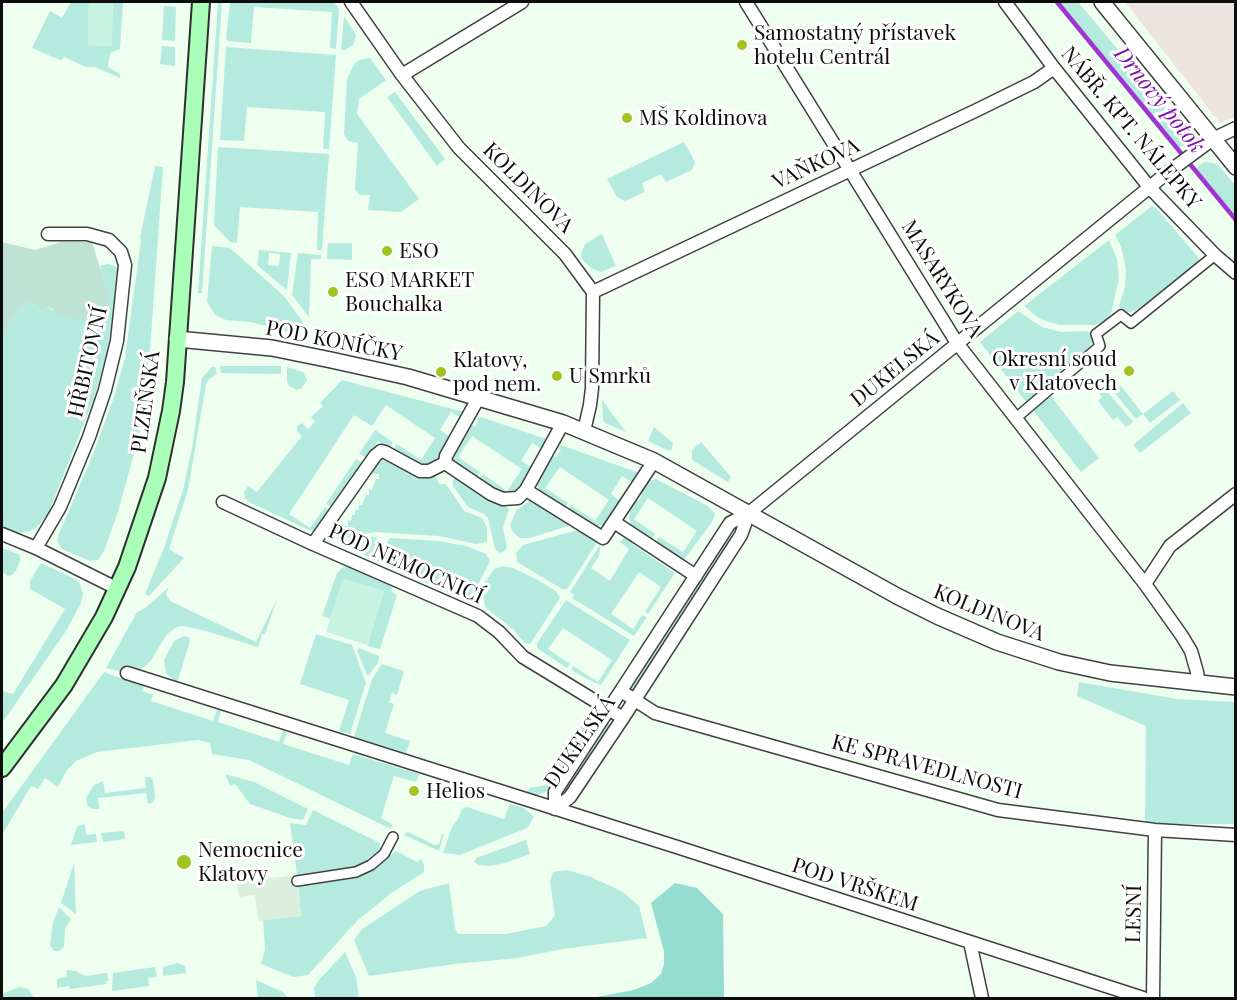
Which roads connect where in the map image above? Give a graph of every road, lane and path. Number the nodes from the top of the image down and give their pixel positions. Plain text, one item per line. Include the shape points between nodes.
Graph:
1 (201, 2) edge
2 (351, 2) edge
3 (522, 2) edge
4 (746, 2) edge
5 (1005, 2) edge
6 (1102, 2) edge
7 (1054, 68) junction
8 (402, 75) junction
9 (1236, 128) edge
10 (1214, 139) junction
11 (1236, 167) edge
12 (850, 170) junction
13 (1150, 188) junction
14 (48, 234) dead end
15 (1215, 255) junction
16 (1236, 273) edge
17 (593, 292) junction
18 (177, 339) junction
19 (957, 343) junction
20 (479, 398) junction
21 (1016, 418) junction
22 (563, 423) junction
23 (584, 431) junction
24 (654, 461) junction
25 (445, 463) junction
26 (526, 490) junction
27 (1236, 494) edge
28 (223, 502) dead end
29 (749, 513) junction
30 (614, 522) junction
31 (2, 534) edge
32 (313, 544) junction
33 (36, 548) junction
34 (696, 576) junction
35 (1145, 584) junction
36 (118, 589) junction
37 (126, 674) dead end
38 (1198, 684) junction
39 (1236, 687) edge
40 (621, 691) junction
41 (635, 699) junction
42 (608, 708) junction
43 (623, 718) junction
44 (2, 768) edge
45 (555, 809) junction
46 (1155, 830) junction
47 (1236, 835) edge
48 (393, 837) dead end
49 (297, 881) dead end
50 (970, 942) junction
51 (982, 999) edge
52 (1143, 999) edge
53 (1153, 999) edge

1 - 18 main road, PLZEŇSKÁ
2 - 8 street, KOLDINOVA
3 - 8 street
4 - 12 street, MASARYKOVA
5 - 7 street, NÁBŘ. KPT. NÁLEPKY
6 - 10 street
7 - 12 street, VAŇKOVA via 1034,82
7 - 13 street, NÁBŘ. KPT. NÁLEPKY
8 - 17 street, KOLDINOVA via 459,148 565,254
9 - 10 street, DUKELSKÁ
10 - 11 street
10 - 13 street, DUKELSKÁ
12 - 17 street, VAŇKOVA
12 - 19 street, MASARYKOVA
13 - 15 street, NÁBŘ. KPT. NÁLEPKY
13 - 19 street, DUKELSKÁ
14 - 33 street, HŘBITOVNÍ via 87,234 109,240 121,252 125,265 117,341 105,390 60,507
15 - 16 street, NÁBŘ. KPT. NÁLEPKY
15 - 21 street via 1131,323 1121,315 1096,334 1100,346
17 - 23 street via 590,405
18 - 20 street, POD KONÍČKY via 272,348 402,376
18 - 36 main road, PLZEŇSKÁ via 171,411 162,458
19 - 21 street, MASARYKOVA
19 - 29 street, DUKELSKÁ
20 - 22 street, POD KONÍČKY
20 - 25 street
21 - 35 street, MASARYKOVA
22 - 23 street, POD KONÍČKY
22 - 26 street
23 - 24 street, POD KONÍČKY
24 - 29 street, POD KONÍČKY
24 - 30 street
25 - 26 street via 503,499 518,498
25 - 32 street via 423,471 386,452 378,453
26 - 30 street via 603,538
27 - 35 street via 1170,546
28 - 32 street, POD NEMOCNICÍ
29 - 34 street, DUKELSKÁ via 730,523
29 - 38 street, KOLDINOVA via 912,604 997,642 1090,669
29 - 41 street, DUKELSKÁ via 741,535
30 - 34 street
31 - 33 street
32 - 42 street, POD NEMOCNICÍ via 478,616 523,657
33 - 36 street
34 - 40 street, DUKELSKÁ
35 - 38 street, MASARYKOVA via 1191,651
36 - 44 main road, PLZEŇSKÁ via 64,685
37 - 45 street
38 - 39 street, KOLDINOVA
40 - 41 street, KE SPRAVEDLNOSTI
40 - 42 street, DUKELSKÁ
41 - 43 street, DUKELSKÁ
41 - 46 street, KE SPRAVEDLNOSTI via 655,713 998,810
42 - 43 street, POD NEMOCNICÍ
42 - 45 street, DUKELSKÁ via 555,792
43 - 45 street, DUKELSKÁ via 570,797
45 - 50 street, POD VRŠKEM
46 - 47 street, KE SPRAVEDLNOSTI
46 - 53 street, LESNÍ
48 - 49 street via 384,854 356,872
50 - 51 street
50 - 52 street, POD VRŠKEM

